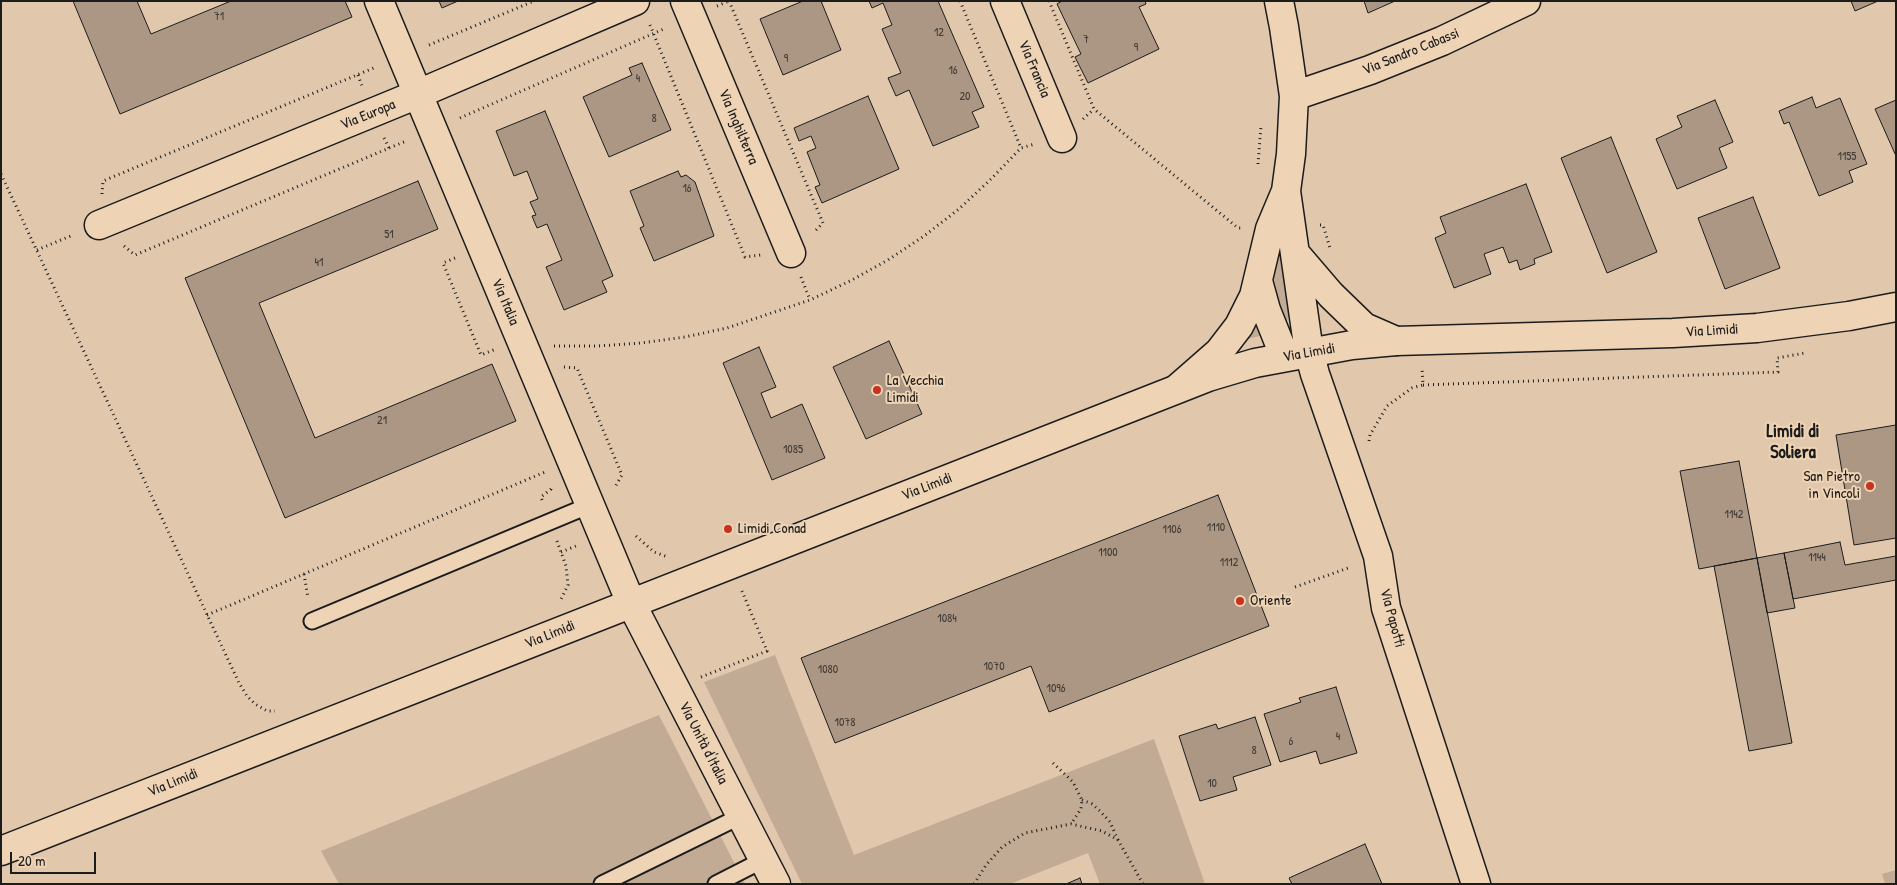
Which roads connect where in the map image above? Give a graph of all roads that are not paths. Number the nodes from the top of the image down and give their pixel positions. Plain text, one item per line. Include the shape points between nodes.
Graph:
1 (379, 1) edge
2 (635, 1) edge
3 (1005, 1) edge
4 (1279, 1) edge
5 (1526, 1) edge
6 (689, 9) edge
7 (418, 94) junction
8 (1294, 96) junction
9 (1062, 138) dead end
10 (1286, 191) junction
11 (99, 225) road end
12 (791, 253) dead end
13 (1295, 253) junction
14 (1258, 281) junction
15 (1896, 307) edge
16 (1396, 341) junction
17 (1298, 354) junction
18 (1175, 390) junction
19 (590, 505) junction
20 (631, 602) junction
21 (312, 621) dead end
22 (741, 816) junction
23 (1, 851) edge
24 (763, 860) junction
25 (602, 884) edge
26 (716, 884) edge
27 (776, 884) edge
28 (1476, 884) edge

1 - 7 street, Via Italia
2 - 7 street, Via Europa
3 - 9 street, Via Francia
4 - 8 street
5 - 8 street, Via Sandro Cabassi via 1442,41
6 - 12 street, Via Inghilterra
7 - 11 street, Via Europa
7 - 19 street, Via Italia
8 - 10 street
10 - 13 street
10 - 14 street via 1270,229
13 - 16 street via 1364,327
13 - 17 street
14 - 17 street via 1280,345
14 - 18 street via 1254,296 1234,333 1219,352
15 - 16 street, Via Limidi via 1757,328
16 - 17 street, Via Limidi
17 - 18 street, Via Limidi via 1255,363
17 - 28 street, Via Papotti via 1315,374 1378,556 1386,608
18 - 20 street, Via Limidi
19 - 20 street, Via Italia
19 - 21 lane
20 - 22 street, Via Unità d'Italia
20 - 23 street, Via Limidi
22 - 24 street, Via Unità d'Italia
22 - 25 lane
24 - 26 lane
24 - 27 street, Via Unità d'Italia

